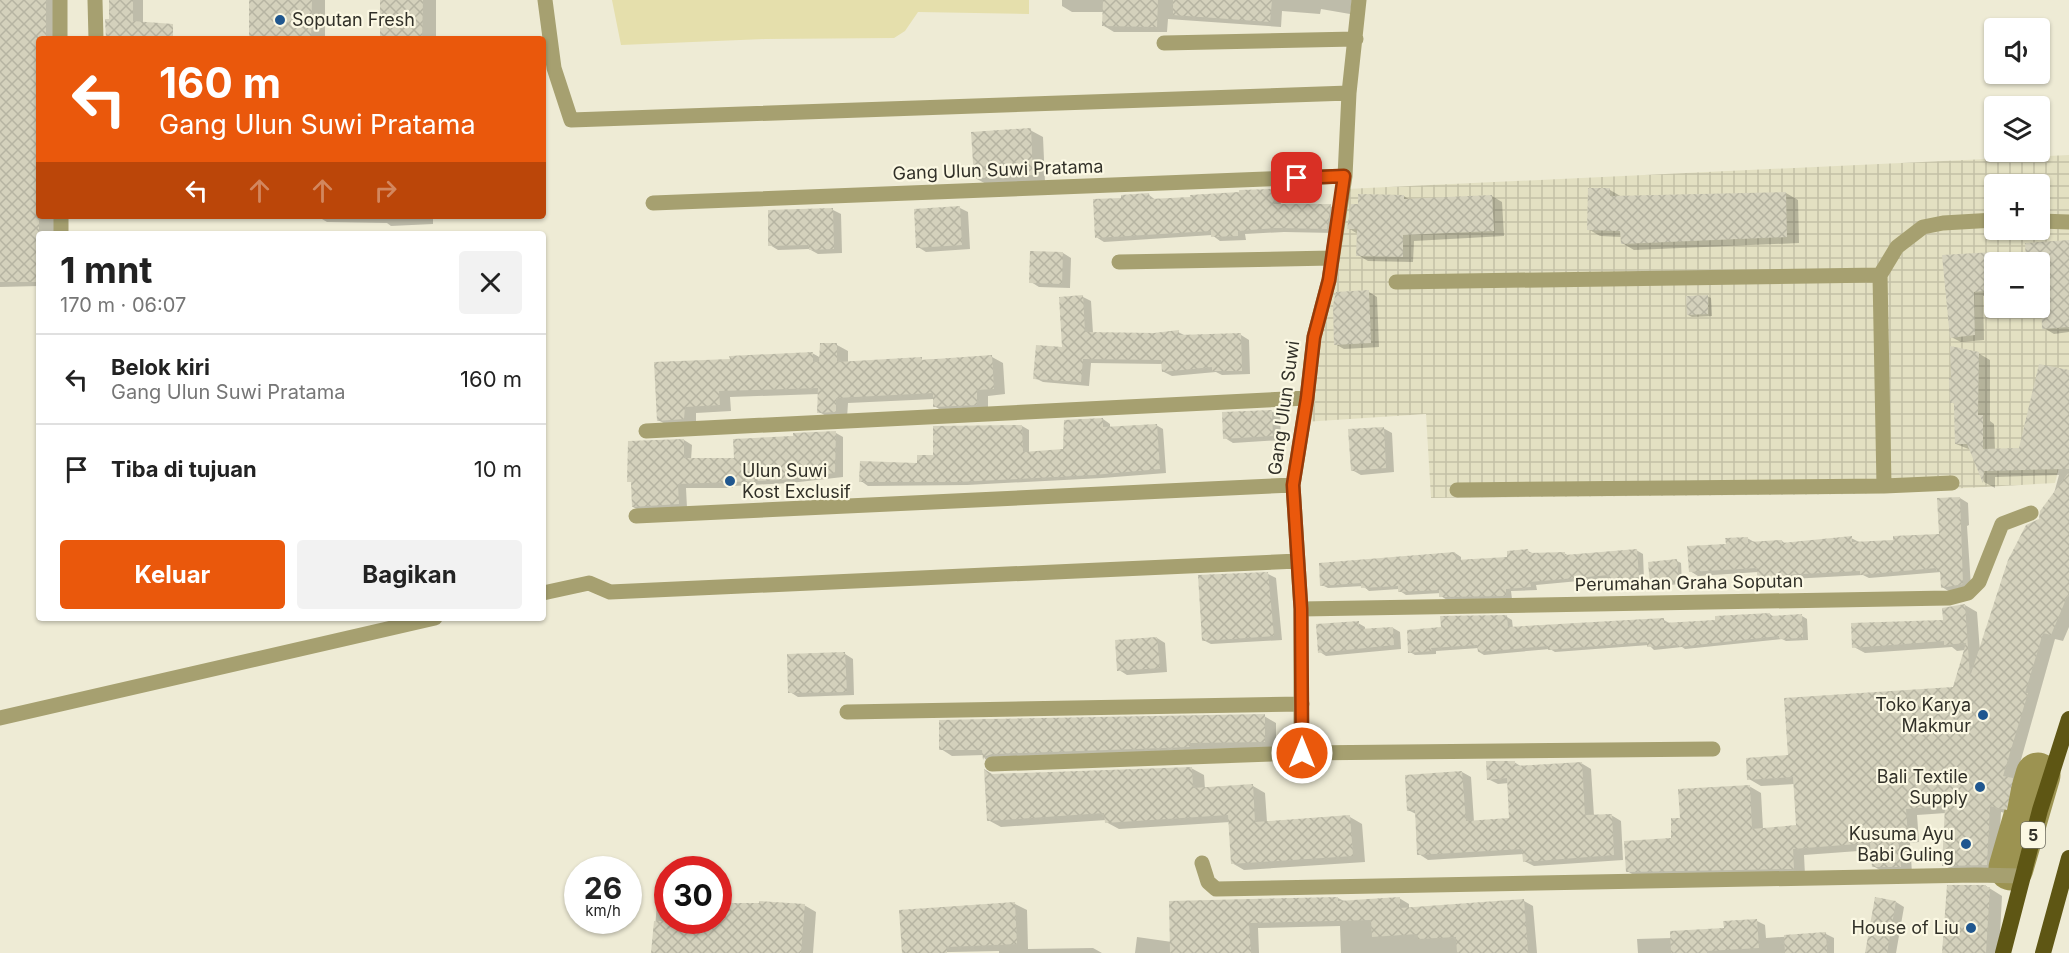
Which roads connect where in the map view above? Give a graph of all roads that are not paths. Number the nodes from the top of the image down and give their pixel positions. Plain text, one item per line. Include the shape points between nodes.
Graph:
1 (60, 0) edge
2 (95, 0) edge
3 (545, 0) edge
4 (1359, 0) edge
5 (60, 36) edge
6 (96, 36) edge
7 (1356, 39) junction
8 (1164, 43) dead end
9 (1349, 93) junction
10 (1344, 176) junction
11 (653, 204) dead end
12 (1984, 221) edge
13 (2050, 221) edge
14 (2069, 222) edge
15 (1332, 258) junction
16 (1119, 262) dead end
17 (1880, 275) junction
18 (1396, 282) dead end
19 (1307, 398) junction
20 (646, 430) dead end
21 (1952, 483) dead end
22 (1293, 485) junction
23 (1884, 486) junction
24 (1457, 490) dead end
25 (2031, 513) dead end
26 (636, 516) dead end
27 (1298, 561) junction
28 (546, 592) edge
29 (1301, 609) junction
30 (422, 621) edge
31 (1302, 704) junction
32 (847, 712) dead end
33 (0, 718) edge
34 (2069, 719) edge
35 (1713, 749) dead end
36 (1302, 753) junction
37 (992, 765) dead end
38 (2069, 858) edge
39 (1202, 863) dead end
40 (2022, 876) junction
41 (2003, 953) edge
42 (2043, 953) edge

1 - 5 street
2 - 6 street
3 - 9 street via 554,68 571,120
4 - 7 street, Gang Ulun Suwi
7 - 8 street
7 - 9 street, Gang Ulun Suwi
9 - 10 street, Gang Ulun Suwi
10 - 11 street, Gang Ulun Suwi Pratama
10 - 15 street, Gang Ulun Suwi
12 - 17 street via 1923,227 1897,248
13 - 14 street
15 - 16 street
15 - 19 street, Gang Ulun Suwi via 1314,337
17 - 18 street
17 - 23 street
19 - 20 street
19 - 22 street, Gang Ulun Suwi
21 - 23 street
22 - 26 street
22 - 27 street, Gang Ulun Suwi
23 - 24 street
25 - 29 street, Perumahan Graha Soputan via 2002,524 1979,582 1968,593 1949,598
27 - 28 street via 610,592 588,583
27 - 29 street, Gang Ulun Suwi
29 - 31 street, Gang Ulun Suwi
30 - 33 street
31 - 32 street
31 - 36 street, Gang Ulun Suwi
34 - 40 highway, 5
35 - 36 street
36 - 37 street
38 - 42 highway, 5
39 - 40 street via 1208,882 1216,889
40 - 41 highway, 5

